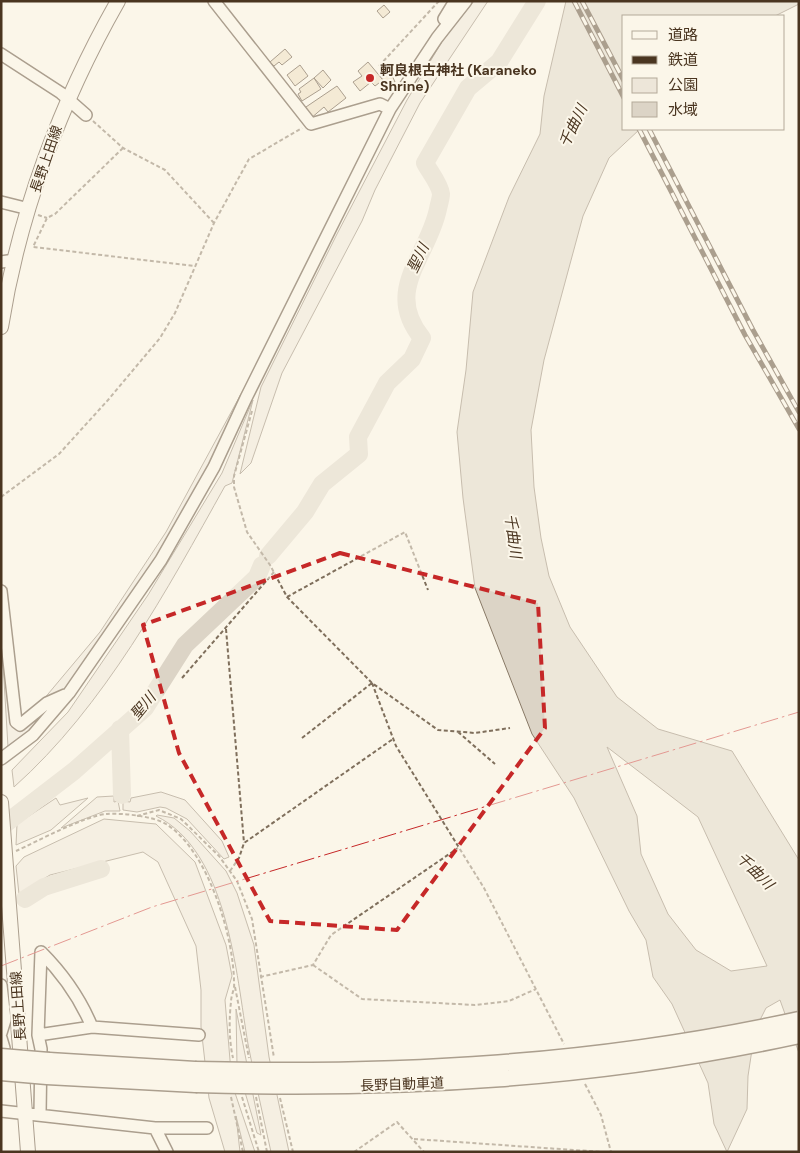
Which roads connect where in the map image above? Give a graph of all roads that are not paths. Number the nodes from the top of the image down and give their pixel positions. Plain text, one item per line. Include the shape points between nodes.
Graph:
1 (118, 1) edge
2 (214, 1) edge
3 (455, 1) edge
4 (466, 1) edge
5 (437, 38) junction
6 (1, 54) edge
7 (69, 99) junction
8 (390, 109) junction
9 (86, 115) road end
10 (1, 202) edge
11 (29, 209) junction
12 (8, 261) edge
13 (1, 327) edge
14 (1, 591) edge
15 (68, 693) junction
16 (1, 759) edge
17 (1, 802) edge
18 (6, 856) edge
19 (1, 986) edge
20 (799, 1020) edge
21 (92, 1027) junction
22 (1, 1033) edge
23 (38, 1035) junction
24 (199, 1035) dead end
25 (799, 1035) edge
26 (1, 1038) edge
27 (1, 1058) edge
28 (48, 1068) junction
29 (1, 1073) edge
30 (195, 1077) junction
31 (1, 1111) edge
32 (25, 1112) junction
33 (40, 1114) junction
34 (155, 1128) junction
35 (207, 1128) dead end
36 (28, 1152) edge
37 (167, 1152) edge

1 - 7 main road, 長野上田線
2 - 8 street via 311,124 380,104
3 - 5 street via 438,30
4 - 5 street
5 - 8 street
6 - 7 street
7 - 9 street
7 - 11 main road, 長野上田線
8 - 15 street via 214,467 162,560
10 - 11 street
11 - 12 main road, 長野上田線
12 - 13 main road, 長野上田線
14 - 15 street via 16,722 20,724 47,703
15 - 16 street via 33,735
17 - 18 main road, 長野上田線
18 - 32 main road, 長野上田線
19 - 22 street via 5,1020
20 - 30 highway, 長野自動車道, bridge via 652,1048 542,1061
21 - 23 street
21 - 23 street via 63,974 41,952
21 - 24 street
23 - 33 street via 41,1050
25 - 30 highway, 長野自動車道, bridge via 654,1062 488,1080 330,1086
26 - 29 street via 4,1048
27 - 28 highway, 長野自動車道, bridge
28 - 29 highway, 長野自動車道, bridge
28 - 30 highway, 長野自動車道
31 - 32 street
32 - 33 street
32 - 36 main road, 長野上田線
33 - 34 street
34 - 35 street
34 - 37 street

